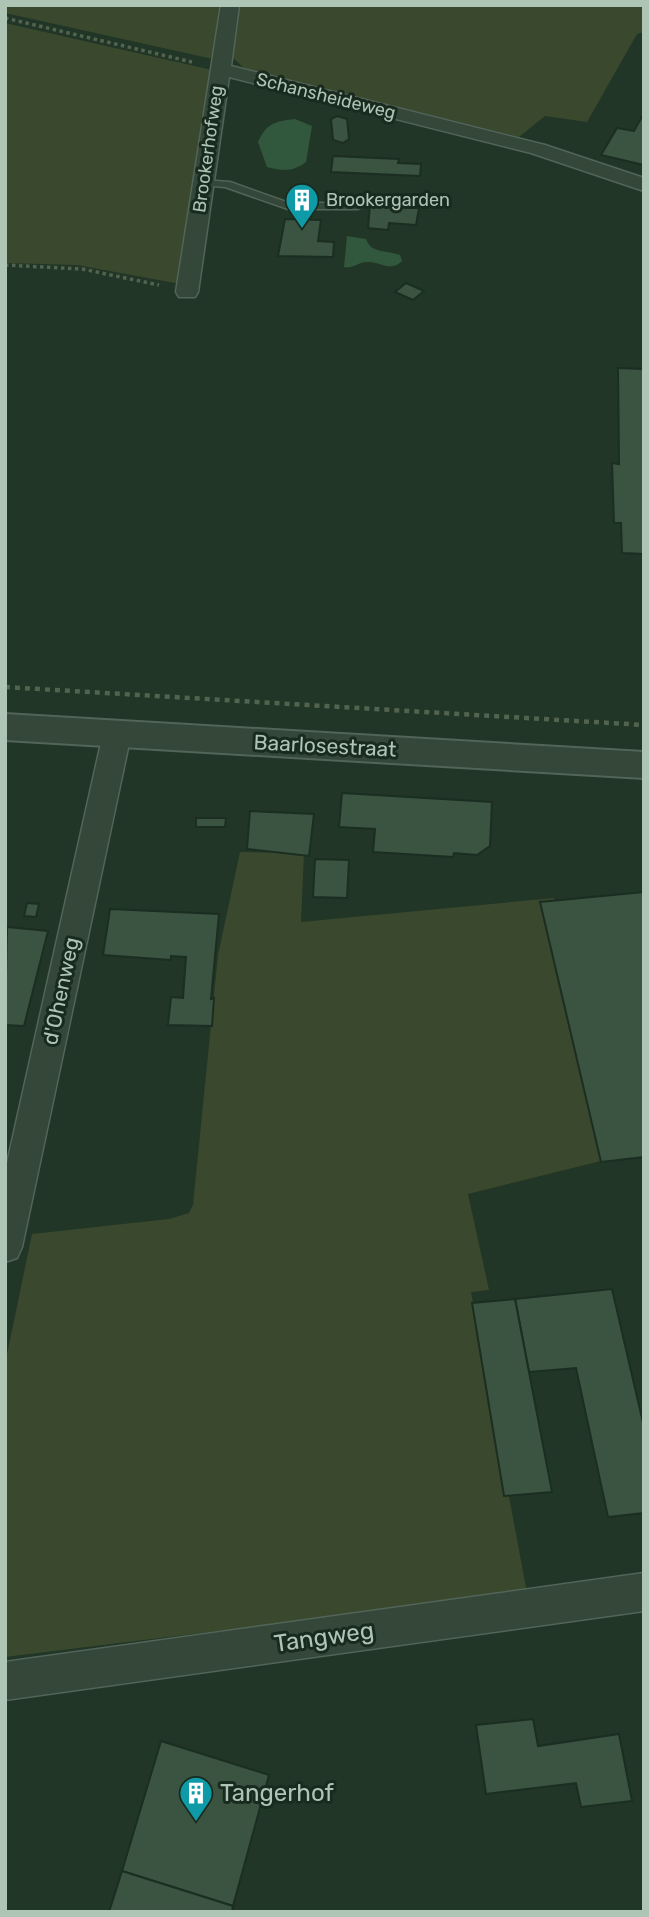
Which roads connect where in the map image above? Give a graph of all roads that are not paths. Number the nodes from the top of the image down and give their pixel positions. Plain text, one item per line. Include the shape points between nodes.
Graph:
1 (230, 5) edge
2 (220, 69) junction
3 (203, 183) junction
4 (644, 186) edge
5 (358, 206) dead end
6 (187, 292) road end
7 (5, 727) edge
8 (117, 734) junction
9 (644, 765) edge
10 (5, 1247) edge
11 (644, 1592) edge
12 (5, 1681) edge

1 - 2 street, Brookerhofweg
2 - 3 street, Brookerhofweg
2 - 4 street, Schansheideweg via 538,149
3 - 5 lane via 226,184 288,206
3 - 6 street, Brookerhofweg
7 - 8 street, Baarlosestraat
8 - 9 street, Baarlosestraat
8 - 10 street, d'Ohenweg
11 - 12 street, Tangweg

